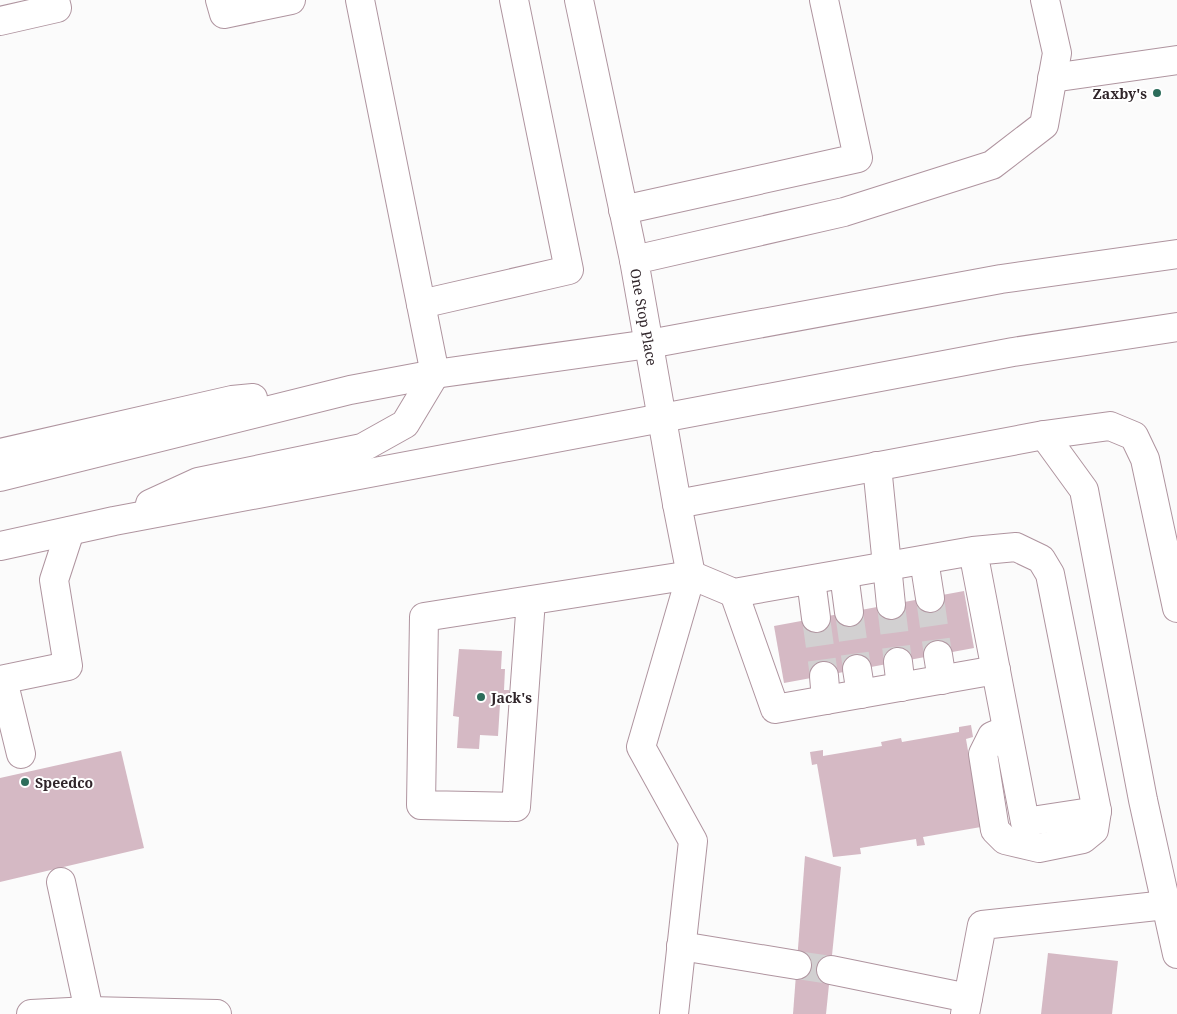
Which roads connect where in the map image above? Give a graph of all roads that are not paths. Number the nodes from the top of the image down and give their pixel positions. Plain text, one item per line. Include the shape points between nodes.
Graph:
1 (55, 0) edge
2 (220, 0) edge
3 (291, 0) edge
4 (360, 0) edge
5 (514, 0) edge
6 (579, 0) edge
7 (824, 0) edge
8 (1045, 0) edge
9 (0, 21) edge
10 (1177, 60) edge
11 (1052, 78) junction
12 (623, 210) junction
13 (1177, 254) edge
14 (634, 260) junction
15 (421, 304) junction
16 (1177, 327) edge
17 (649, 344) junction
18 (435, 374) junction
19 (350, 390) junction
20 (663, 417) junction
21 (1044, 435) junction
22 (0, 453) edge
23 (876, 466) junction
24 (0, 478) edge
25 (676, 504) junction
26 (114, 521) junction
27 (70, 531) junction
28 (0, 546) edge
29 (973, 551) junction
30 (924, 560) junction
31 (886, 566) junction
32 (844, 574) junction
33 (691, 575) junction
34 (811, 580) junction
35 (734, 593) junction
36 (930, 598) tunnel mouth
37 (531, 600) junction
38 (891, 605) tunnel mouth
39 (1177, 608) edge
40 (850, 612) tunnel mouth
41 (816, 618) tunnel mouth
42 (996, 670) junction
43 (2, 680) edge
44 (21, 754) dead end
45 (60, 882) dead end
46 (1166, 905) junction
47 (681, 946) junction
48 (1177, 954) edge
49 (797, 965) tunnel mouth
50 (830, 970) tunnel mouth
51 (967, 1006) edge
52 (89, 1011) junction
53 (30, 1014) edge
54 (217, 1014) edge
55 (674, 1014) edge

1 - 9 main road via 57,8
2 - 3 main road via 224,14
4 - 15 main road
5 - 15 main road via 569,270
6 - 12 main road
7 - 12 main road via 858,158
8 - 11 main road, One Stop Place via 1057,53
10 - 11 main road
11 - 14 main road, One Stop Place via 1044,125 992,165 844,212
12 - 14 main road
13 - 17 main road via 1001,279
14 - 17 main road, One Stop Place
15 - 18 main road
16 - 20 main road via 1012,352
17 - 18 main road
17 - 20 main road, One Stop Place
18 - 19 main road
18 - 26 main road via 404,424 362,448 198,482
19 - 22 main road via 232,400
19 - 24 main road
20 - 25 main road, One Stop Place
20 - 26 main road
21 - 23 main road
21 - 39 main road via 1110,426 1134,436 1145,459
21 - 46 main road via 1084,490
23 - 25 main road
23 - 31 main road
25 - 33 main road, One Stop Place
26 - 27 main road
27 - 28 main road
27 - 43 main road via 54,580 68,666
29 - 30 main road
29 - 42 main road
29 - 42 main road via 1016,547 1041,559 1050,574 1097,811 1094,830 1083,840 1039,848 1005,840 996,830 983,754 992,736 1006,730
30 - 31 main road
30 - 36 main road
31 - 32 main road
31 - 38 main road
32 - 34 main road
32 - 40 main road
33 - 35 main road
33 - 37 main road
33 - 47 main road via 641,747 693,842
34 - 35 main road
34 - 41 main road
35 - 42 main road via 775,709 825,688 899,674 940,667
37 - 37 main road via 424,617 421,805 516,806
43 - 44 main road
45 - 52 main road
46 - 48 main road
46 - 51 main road via 982,925
47 - 49 main road
47 - 55 main road
50 - 51 main road
52 - 53 main road
52 - 54 main road

